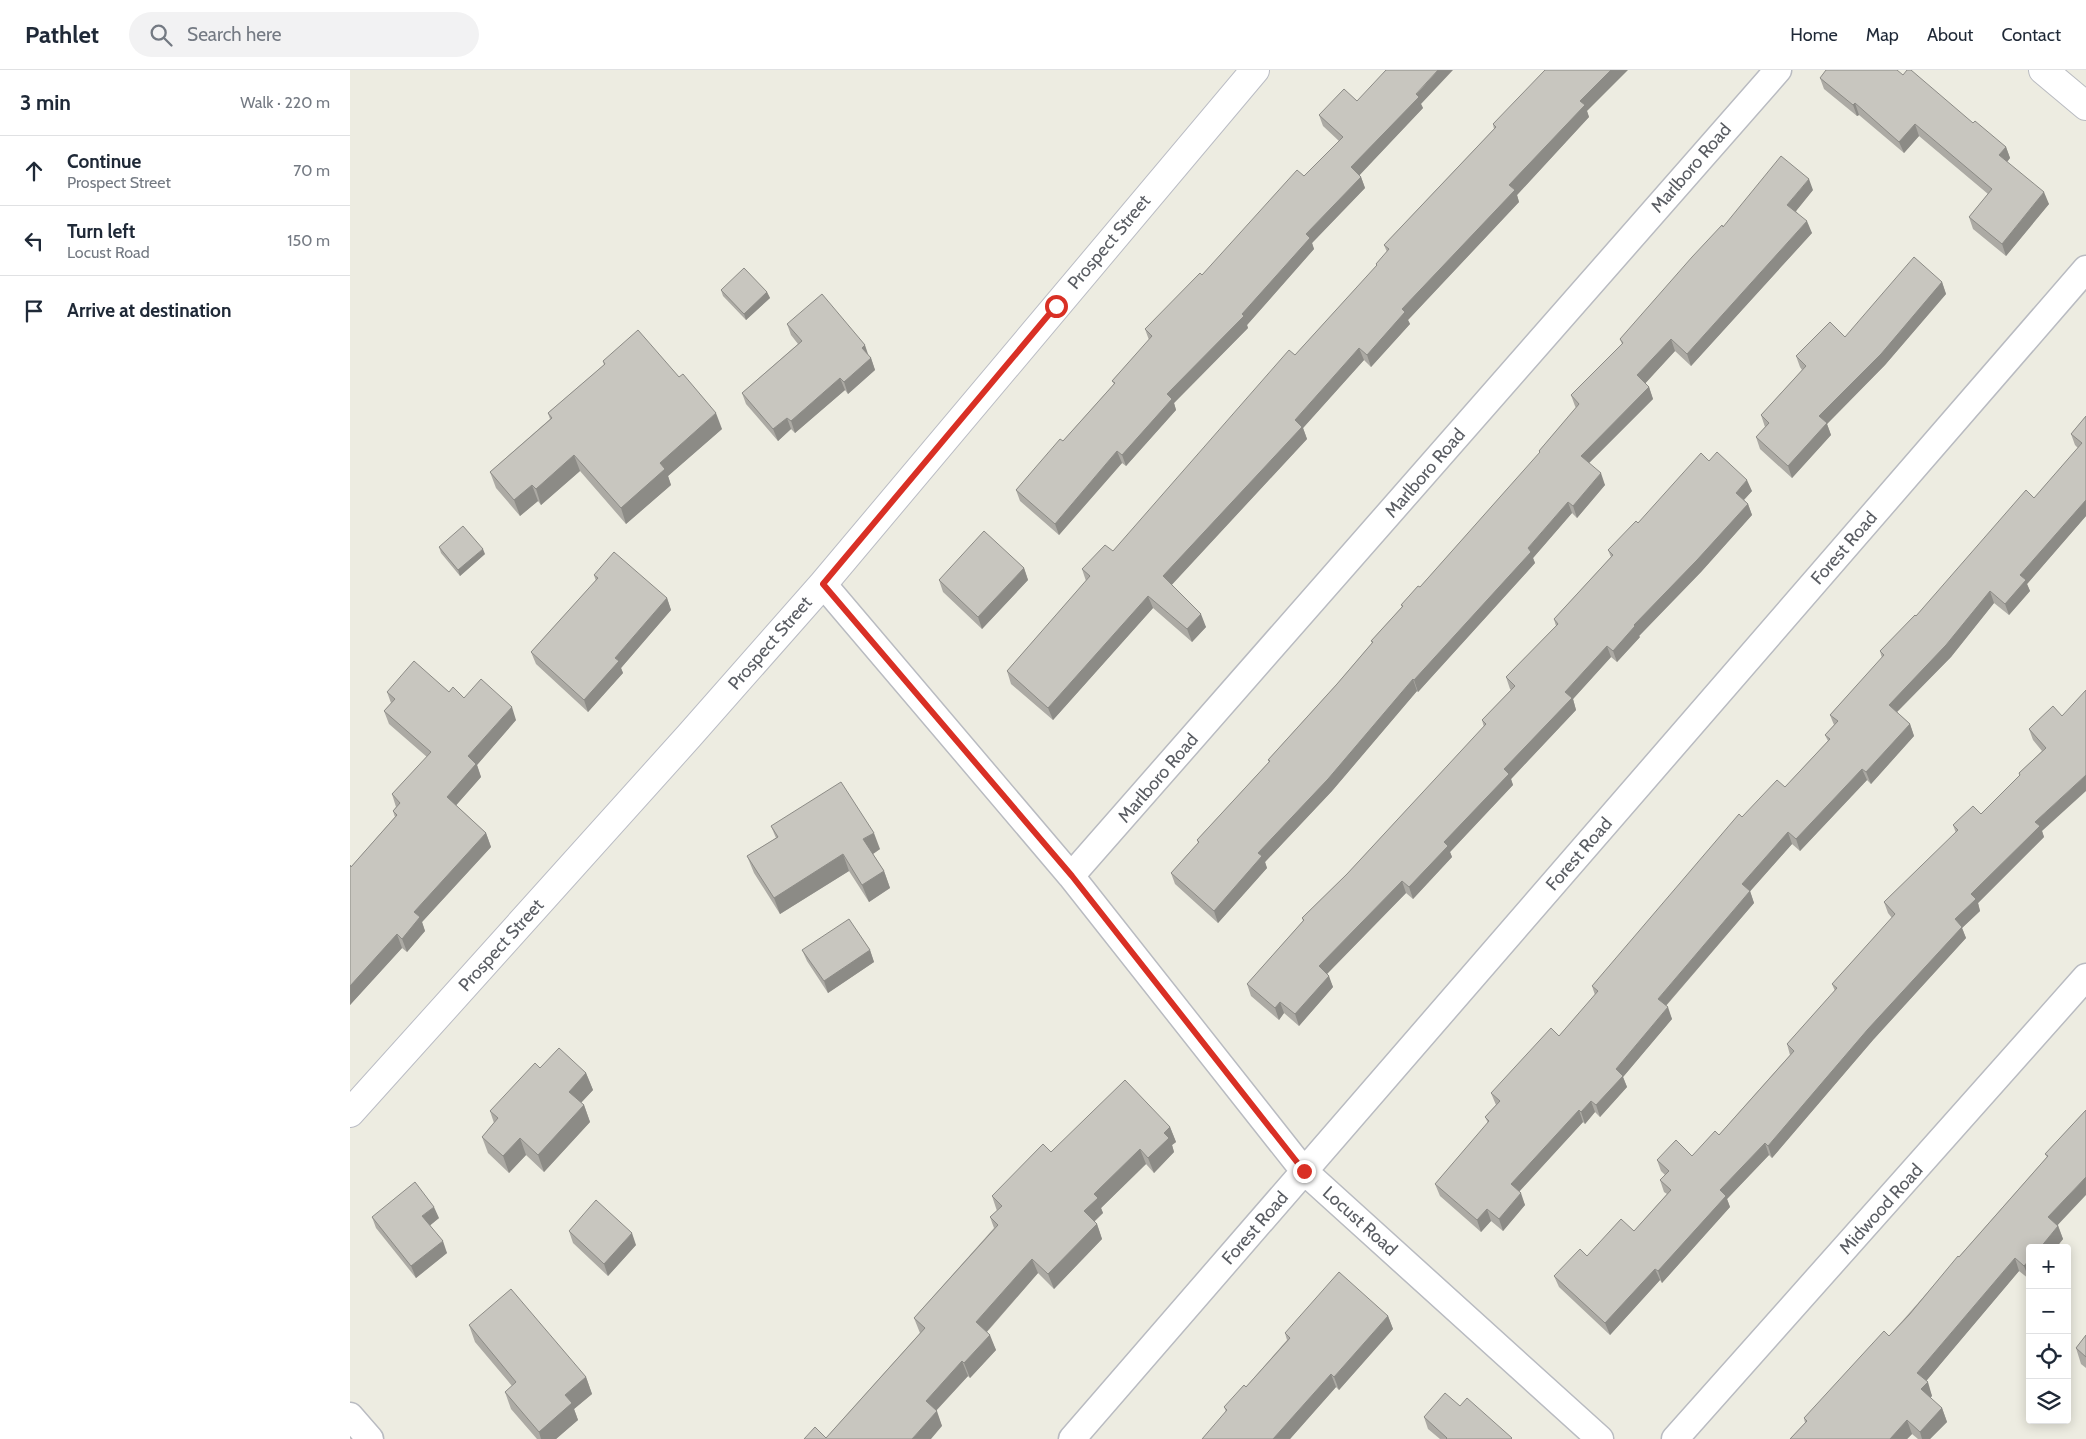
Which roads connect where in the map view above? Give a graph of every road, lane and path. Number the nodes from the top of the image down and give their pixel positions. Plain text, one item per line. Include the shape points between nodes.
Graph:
1 (1255, 70) edge
2 (1778, 70) edge
3 (2044, 70) edge
4 (2086, 106) edge
5 (2086, 269) edge
6 (823, 584) junction
7 (1072, 876) junction
8 (2086, 977) edge
9 (350, 1113) edge
10 (1304, 1171) junction
11 (350, 1416) edge
12 (370, 1439) edge
13 (1072, 1439) edge
14 (1600, 1439) edge
15 (1675, 1439) edge

1 - 6 main road, Prospect Street
2 - 7 street, Marlboro Road
3 - 4 main road
5 - 10 street, Forest Road
6 - 7 street, Locust Road
6 - 9 main road, Prospect Street
7 - 10 street, Locust Road
8 - 15 street, Midwood Road
10 - 13 street, Forest Road
10 - 14 street, Locust Road
11 - 12 street

